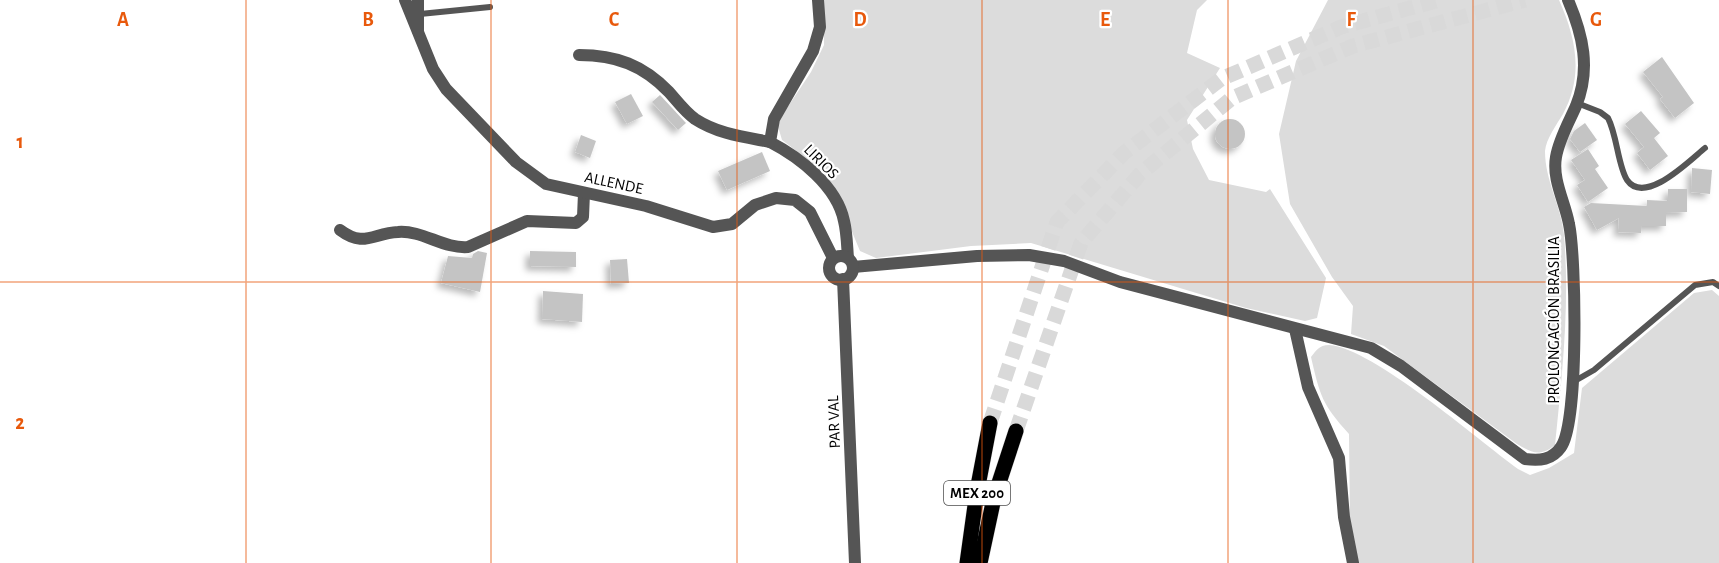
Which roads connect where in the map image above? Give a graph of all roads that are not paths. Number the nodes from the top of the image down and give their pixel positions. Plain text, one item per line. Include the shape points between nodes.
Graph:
1 (405, 0) edge
2 (418, 0) edge
3 (818, 0) edge
4 (1569, 0) edge
5 (490, 7) dead end
6 (420, 14) junction
7 (418, 32) junction
8 (579, 55) dead end
9 (1577, 103) junction
10 (770, 142) junction
11 (1705, 148) dead end
12 (584, 193) junction
13 (340, 230) dead end
14 (833, 258) junction
15 (851, 263) junction
16 (843, 279) junction
17 (1719, 286) edge
18 (1294, 329) junction
19 (1573, 382) junction
20 (990, 423) tunnel mouth
21 (1016, 431) tunnel mouth
22 (855, 563) edge
23 (967, 563) edge
24 (980, 563) edge
25 (1353, 563) edge

1 - 7 street, ALLENDE
2 - 6 street
3 - 10 street via 820,27 813,51 774,119
4 - 9 street, PROLONGACIÓN BRASILIA via 1585,53
5 - 6 lane
6 - 7 street
7 - 12 street, ALLENDE via 446,89 516,162 546,184
8 - 10 street, LIRIOS via 604,55 631,62 657,80 694,118 723,133
9 - 11 lane via 1608,118 1627,180 1634,187 1647,189 1658,184
9 - 19 street, PROLONGACIÓN BRASILIA via 1556,157 1557,178 1570,225
10 - 15 street, LIRIOS via 795,156 826,186 844,219
12 - 13 street via 583,217 576,223 526,221 468,247 397,231 351,239
12 - 14 street, ALLENDE via 646,206 713,227 732,224 755,205 776,198 795,200 810,212
14 - 15 street via 838,256
14 - 16 street via 830,273
15 - 16 street via 848,277
15 - 18 street, PROLONGACIÓN BRASILIA via 1029,255 1064,261 1120,282
16 - 22 street, PAR VAL
17 - 19 lane via 1713,282 1695,285 1594,370
18 - 19 street, PROLONGACIÓN BRASILIA via 1371,348 1525,459 1552,457 1563,445
18 - 25 street via 1308,387 1339,458
20 - 23 main road, MEX 200
21 - 24 main road, MEX 200 via 994,498

